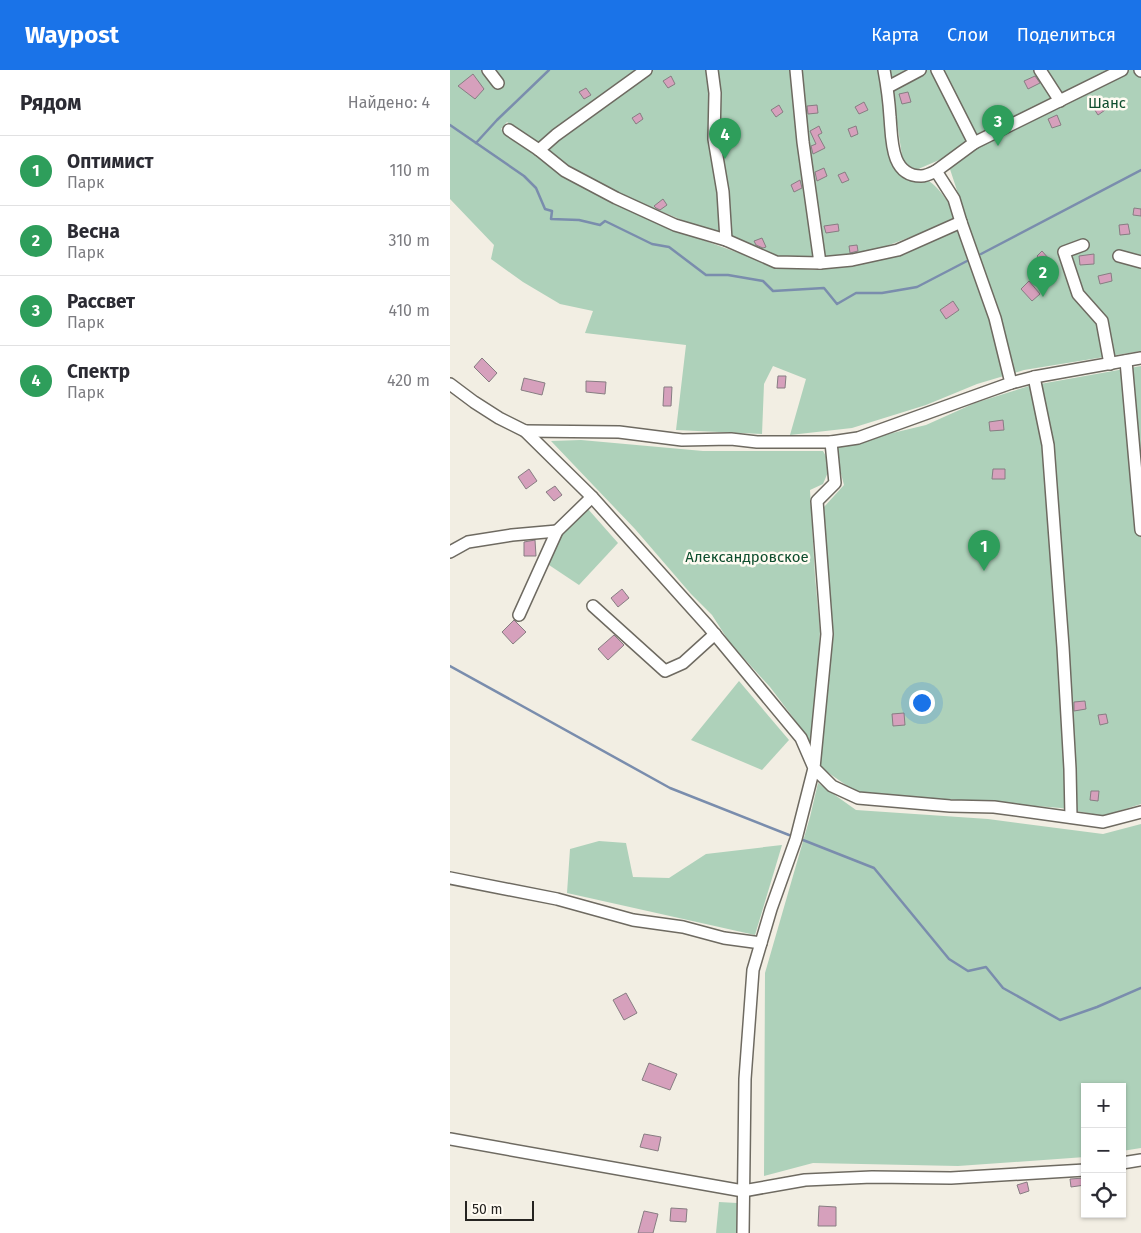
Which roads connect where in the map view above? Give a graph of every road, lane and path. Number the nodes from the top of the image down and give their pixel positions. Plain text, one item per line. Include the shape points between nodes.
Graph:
1 (488, 70) edge
2 (646, 70) edge
3 (712, 70) edge
4 (796, 70) edge
5 (884, 70) edge
6 (920, 70) edge
7 (937, 70) edge
8 (1040, 70) edge
9 (1122, 70) edge
10 (498, 83) dead end
11 (888, 87) junction
12 (1060, 101) junction
13 (509, 130) dead end
14 (974, 143) junction
15 (539, 150) junction
16 (936, 171) junction
17 (961, 222) junction
18 (726, 240) junction
19 (1083, 245) dead end
20 (1119, 256) dead end
21 (1141, 262) edge
22 (820, 263) junction
23 (1141, 358) edge
24 (1126, 361) junction
25 (1110, 364) junction
26 (1034, 377) junction
27 (1011, 383) junction
28 (450, 384) edge
29 (525, 431) junction
30 (831, 442) junction
31 (592, 497) junction
32 (1141, 530) edge
33 (557, 531) junction
34 (450, 552) edge
35 (593, 606) dead end
36 (519, 615) dead end
37 (715, 634) junction
38 (814, 768) junction
39 (1141, 812) edge
40 (1071, 817) junction
41 (450, 878) edge
42 (761, 943) junction
43 (450, 1139) edge
44 (1141, 1160) edge
45 (1126, 1162) edge
46 (1081, 1170) edge
47 (743, 1191) junction
48 (743, 1233) edge

1 - 10 street
2 - 15 street
3 - 18 street via 714,139 723,192
4 - 22 street
5 - 11 street
6 - 11 street
7 - 14 street
8 - 12 street
9 - 12 street
11 - 16 street via 893,153 900,166 922,176
12 - 14 street
13 - 15 street
14 - 16 street
15 - 18 street via 565,171 616,198 675,226
16 - 17 street via 954,198
17 - 22 street via 898,250
17 - 27 street via 995,318
18 - 22 street via 776,262
19 - 25 street via 1064,252 1078,294 1102,321
20 - 21 street
23 - 24 street
24 - 25 street
24 - 32 street
25 - 26 street
26 - 27 street
26 - 40 street via 1048,445 1063,646
27 - 30 street via 858,438
28 - 29 street via 499,418
29 - 30 street via 620,432 682,440
29 - 31 street
30 - 38 street via 835,483 817,501 827,634
31 - 33 street
31 - 37 street
33 - 34 street via 468,542
33 - 36 street
35 - 37 street via 665,671 683,663
37 - 38 street via 801,738
38 - 40 street via 832,786 858,798 994,807
38 - 42 street via 796,838
39 - 40 street via 1103,822
41 - 42 street via 557,899 634,920
42 - 47 street via 753,970 745,1079
43 - 47 street
44 - 45 street
46 - 47 street via 951,1178 805,1180
47 - 48 street

